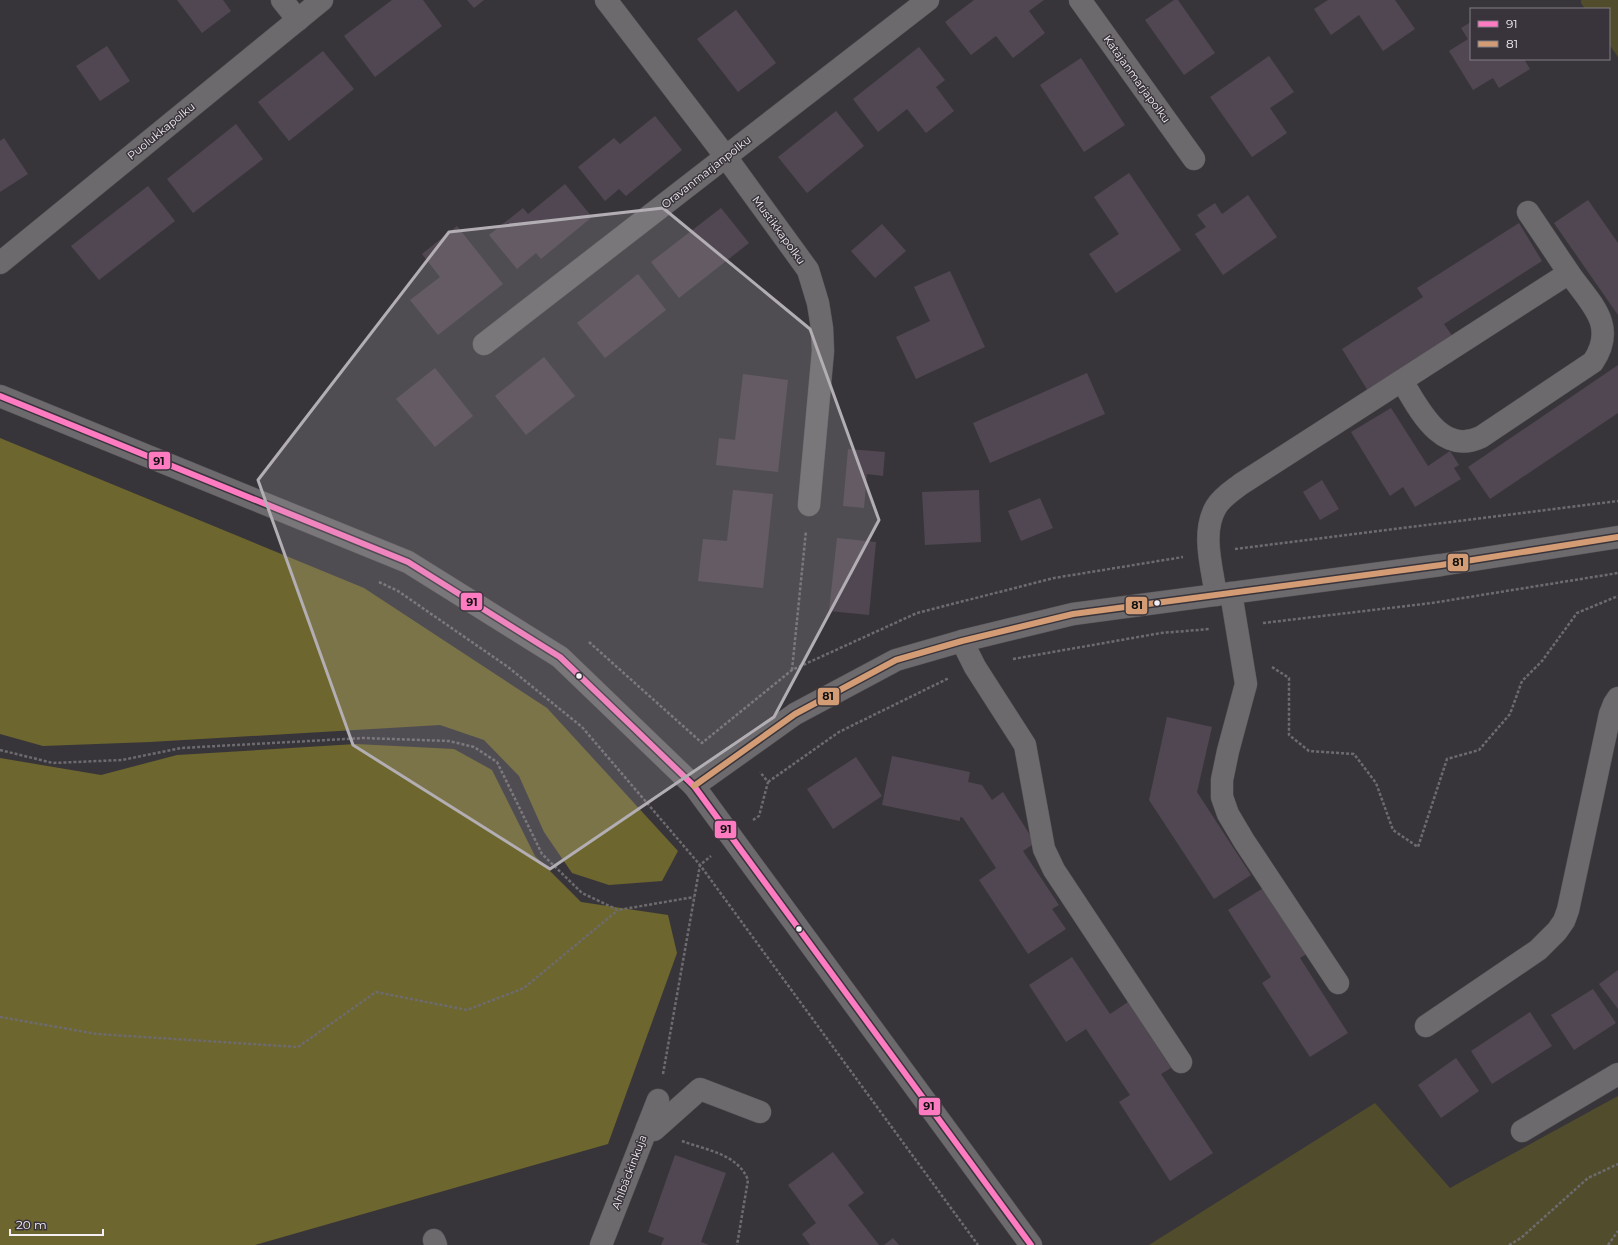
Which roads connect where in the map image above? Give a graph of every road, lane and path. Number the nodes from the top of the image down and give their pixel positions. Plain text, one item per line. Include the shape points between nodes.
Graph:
1 (282, 0) edge
2 (322, 0) edge
3 (606, 0) edge
4 (928, 0) edge
5 (1080, 0) edge
6 (298, 20) junction
7 (726, 156) junction
8 (1194, 159) dead end
9 (1528, 212) dead end
10 (0, 263) edge
11 (1569, 273) junction
12 (484, 344) dead end
13 (1402, 381) junction
14 (0, 396) edge
15 (809, 505) joint
16 (1618, 536) edge
17 (1618, 573) edge
18 (377, 581) dead end
19 (1223, 594) junction
20 (1618, 596) edge
21 (1238, 636) junction
22 (962, 641) junction
23 (976, 667) junction
24 (792, 670) dead end
25 (1618, 698) edge
26 (0, 750) edge
27 (744, 750) junction
28 (768, 782) junction
29 (694, 786) junction
30 (732, 838) junction
31 (700, 865) junction
32 (694, 897) junction
33 (618, 910) junction
34 (1338, 983) dead end
35 (0, 1017) edge
36 (1426, 1026) dead end
37 (1181, 1062) dead end
38 (1618, 1074) edge
39 (658, 1100) joint
40 (760, 1112) dead end
41 (650, 1129) junction
42 (1522, 1131) dead end
43 (1618, 1164) edge
44 (1618, 1231) edge
45 (601, 1245) edge
46 (737, 1245) edge
47 (978, 1245) edge
48 (1031, 1245) edge
49 (1509, 1245) edge
50 (1608, 1245) edge

1 - 6 street
2 - 6 street, Puolukkapolku
3 - 7 street, Mustikkapolku
4 - 7 street, Oravanmarjanpolku
5 - 8 street, Katajanmarjapolku
6 - 10 street, Puolukkapolku
7 - 12 street, Oravanmarjanpolku
7 - 15 street, Mustikkapolku via 808,270 818,303 823,351
9 - 11 street
11 - 13 street
11 - 13 street via 1604,327 1600,352 1594,362 1481,437 1462,442 1438,432 1428,422
13 - 19 street via 1226,495 1216,507 1208,535
14 - 29 street via 408,562 560,657
15 - 24 path
16 - 19 street via 1441,565
17 - 21 path
18 - 31 path via 398,591 508,667 582,727
19 - 21 street
19 - 22 street via 1073,614
20 - 21 path via 1577,614 1542,661 1522,681 1510,714 1479,750 1447,759 1418,847 1393,830 1376,783 1354,754 1309,752 1289,735 1289,678
21 - 23 path via 1162,633
21 - 34 street via 1246,684 1222,780 1222,797 1228,814 1244,841
22 - 23 street
22 - 27 street via 896,660 795,714
23 - 28 path via 933,684 840,732
23 - 37 street via 1025,745 1044,850 1070,895
25 - 36 street via 1610,714 1564,921 1538,950
26 - 33 path via 53,763 122,760 181,748 364,738 449,741 474,747 497,762 542,854 582,892
27 - 28 path
27 - 29 street
28 - 30 path via 759,816
29 - 30 street
30 - 31 path
30 - 48 street
31 - 32 path
31 - 47 path
32 - 33 path
32 - 39 path
33 - 35 path via 524,988 467,1010 376,992 298,1047 97,1034
38 - 42 street
39 - 41 street, Ahlbäckinkuja
40 - 41 street via 700,1089
41 - 45 street, Ahlbäckinkuja
41 - 46 path via 731,1159 745,1172 748,1180
43 - 49 path via 1588,1178 1521,1238
44 - 50 path

